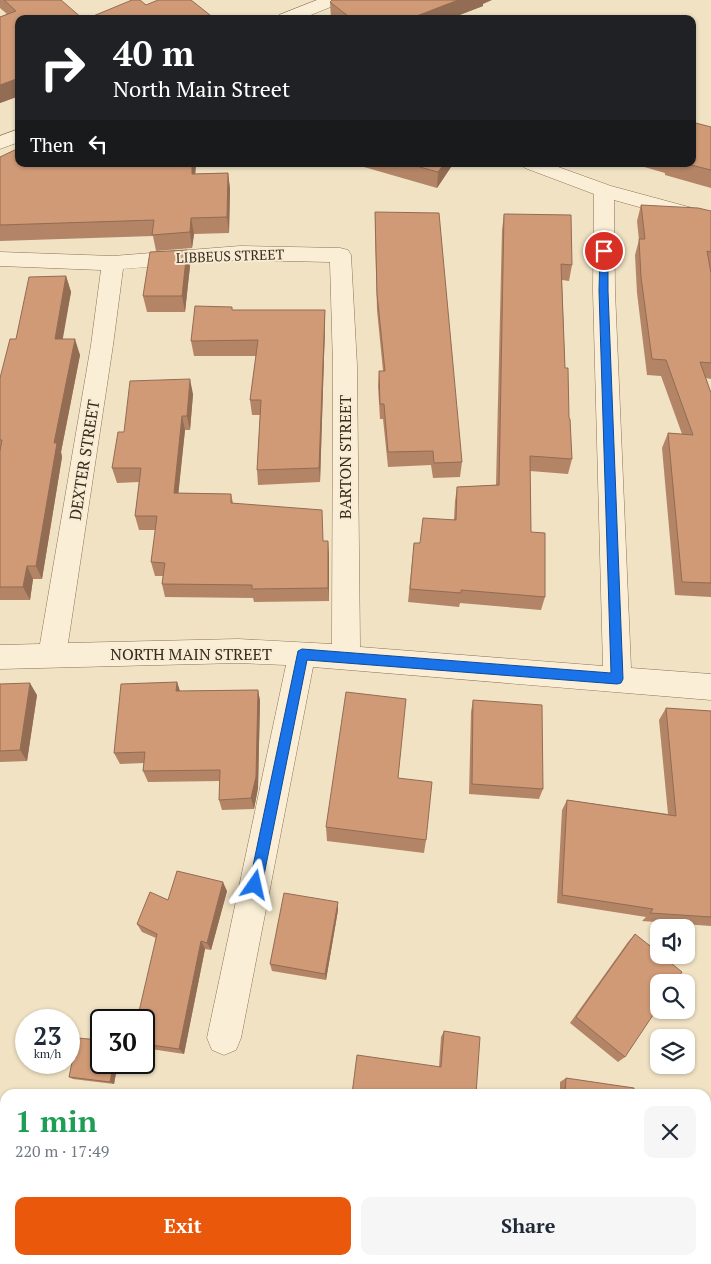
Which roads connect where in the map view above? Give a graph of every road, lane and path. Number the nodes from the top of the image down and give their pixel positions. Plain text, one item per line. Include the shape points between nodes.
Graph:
1 (332, 0) edge
2 (295, 15) edge
3 (15, 137) edge
4 (0, 144) edge
5 (540, 167) edge
6 (604, 191) junction
7 (711, 220) edge
8 (340, 255) joint
9 (0, 259) edge
10 (113, 263) junction
11 (302, 654) junction
12 (52, 656) junction
13 (0, 657) edge
14 (346, 658) junction
15 (617, 679) junction
16 (711, 687) edge
17 (224, 1038) dead end

1 - 2 street
3 - 4 street
5 - 6 street
6 - 7 street
6 - 15 street via 604,291
8 - 10 street, LIBBEUS STREET via 240,253
8 - 14 street, BARTON STREET via 345,366
9 - 10 street, LIBBEUS STREET
10 - 12 street, DEXTER STREET
11 - 12 street, NORTH MAIN STREET via 238,651
11 - 14 street, NORTH MAIN STREET
11 - 17 street
12 - 13 street, NORTH MAIN STREET
14 - 15 street, NORTH MAIN STREET
15 - 16 street, NORTH MAIN STREET

